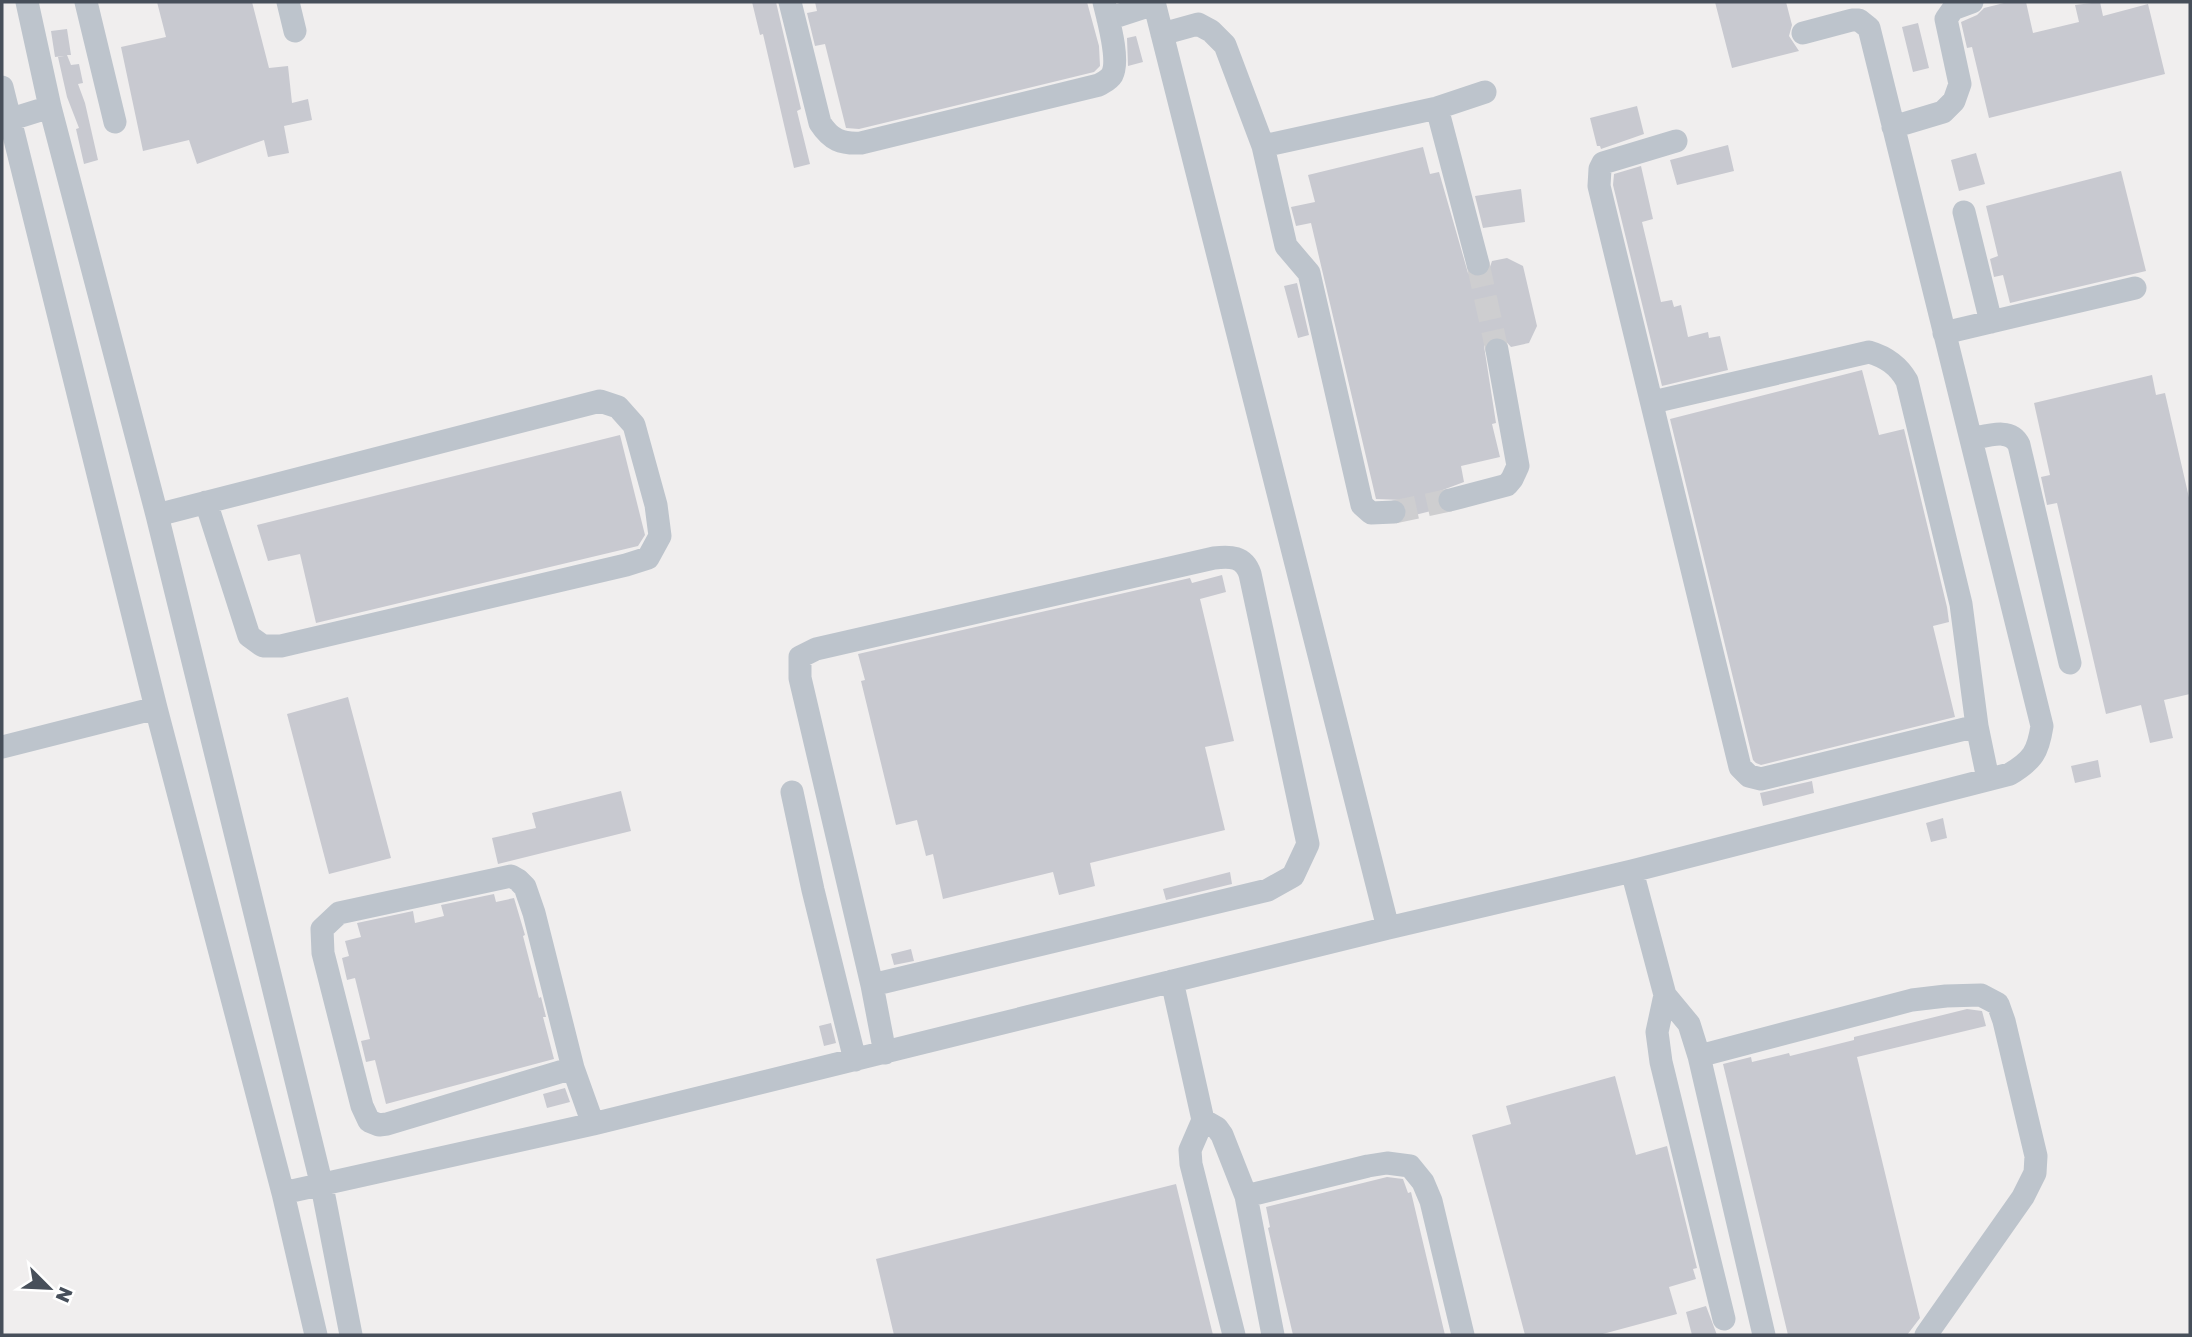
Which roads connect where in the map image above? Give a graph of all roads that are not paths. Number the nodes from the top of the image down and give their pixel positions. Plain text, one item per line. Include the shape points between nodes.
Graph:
1 (27, 2) edge
2 (86, 2) edge
3 (288, 2) edge
4 (790, 2) edge
5 (1972, 2) edge
6 (1154, 3) edge
7 (1106, 10) edge
8 (295, 31) dead end
9 (1802, 33) dead end
10 (1162, 34) junction
11 (2, 87) edge
12 (1485, 92) dead end
13 (50, 107) junction
14 (1437, 108) junction
15 (5, 121) edge
16 (115, 122) dead end
17 (1893, 127) junction
18 (1676, 141) dead end
19 (1263, 146) junction
20 (1964, 212) dead end
21 (1478, 264) tunnel mouth
22 (2135, 288) dead end
23 (1991, 322) junction
24 (1944, 334) junction
25 (1497, 350) tunnel mouth
26 (1653, 402) junction
27 (1971, 439) junction
28 (1450, 500) tunnel mouth
29 (206, 502) junction
30 (1394, 512) tunnel mouth
31 (157, 514) junction
32 (2070, 663) dead end
33 (156, 708) junction
34 (1977, 726) junction
35 (2, 747) edge
36 (1988, 779) junction
37 (792, 792) dead end
38 (1632, 871) junction
39 (1388, 928) junction
40 (1172, 981) junction
41 (872, 985) junction
42 (1665, 995) junction
43 (885, 1053) junction
44 (1699, 1056) junction
45 (855, 1060) junction
46 (573, 1068) junction
47 (1203, 1120) junction
48 (593, 1124) junction
49 (322, 1186) junction
50 (283, 1193) junction
51 (1246, 1196) junction
52 (1724, 1319) dead end
53 (316, 1335) edge
54 (351, 1335) edge
55 (1234, 1335) edge
56 (1273, 1335) edge
57 (1463, 1335) edge
58 (1764, 1335) edge
59 (1926, 1335) edge

1 - 13 street
2 - 16 street
3 - 8 street
4 - 7 street via 820,123 827,134 847,144 1099,85 1114,72 1115,62
5 - 17 street via 1953,9 1946,19 1960,84 1951,107
6 - 7 street
6 - 10 street
9 - 17 street via 1852,20 1865,23
10 - 19 street via 1198,24 1212,31 1224,46
10 - 39 street
11 - 15 street
12 - 14 street
13 - 15 street
13 - 31 street
14 - 19 street
14 - 21 street
15 - 33 street
17 - 24 street
18 - 26 street via 1603,163 1600,169 1600,186
19 - 30 street via 1286,246 1309,273 1362,505 1371,513
20 - 23 street
22 - 23 street
23 - 24 street
24 - 27 street
25 - 28 street via 1518,466 1507,485
26 - 34 street via 1736,754 1749,776 1761,779
26 - 34 street via 1869,352 1900,370 1907,381 1961,604
27 - 32 street via 2008,435 2020,445
27 - 36 street via 2042,726 2039,749 2030,759 2010,774
29 - 29 street via 249,636 263,646 290,644 626,565 648,558 660,536 634,425 618,407 600,401
29 - 31 street
31 - 49 street
33 - 35 street
33 - 50 street
34 - 36 street
36 - 38 street
37 - 45 street
38 - 39 street
38 - 42 street
39 - 40 street
40 - 43 street
40 - 47 street
41 - 41 street via 800,678 800,657 816,649 1214,558 1232,556 1242,561 1250,574 1308,844 1293,876 1268,890
41 - 43 street
42 - 44 street via 1689,1024
42 - 52 street via 1657,1031 1661,1062
43 - 45 street
44 - 58 street
44 - 59 street via 1912,1000 1981,995 1998,1004 2036,1156 2035,1173
45 - 48 street
46 - 46 street via 534,913 519,880 511,876 339,913 323,929 323,953 369,1121 387,1124
46 - 48 street
47 - 51 street via 1222,1135
47 - 55 street via 1190,1150 1191,1164
48 - 49 street
49 - 50 street
49 - 54 street
50 - 53 street
51 - 56 street
51 - 57 street via 1368,1166 1410,1166 1431,1202

